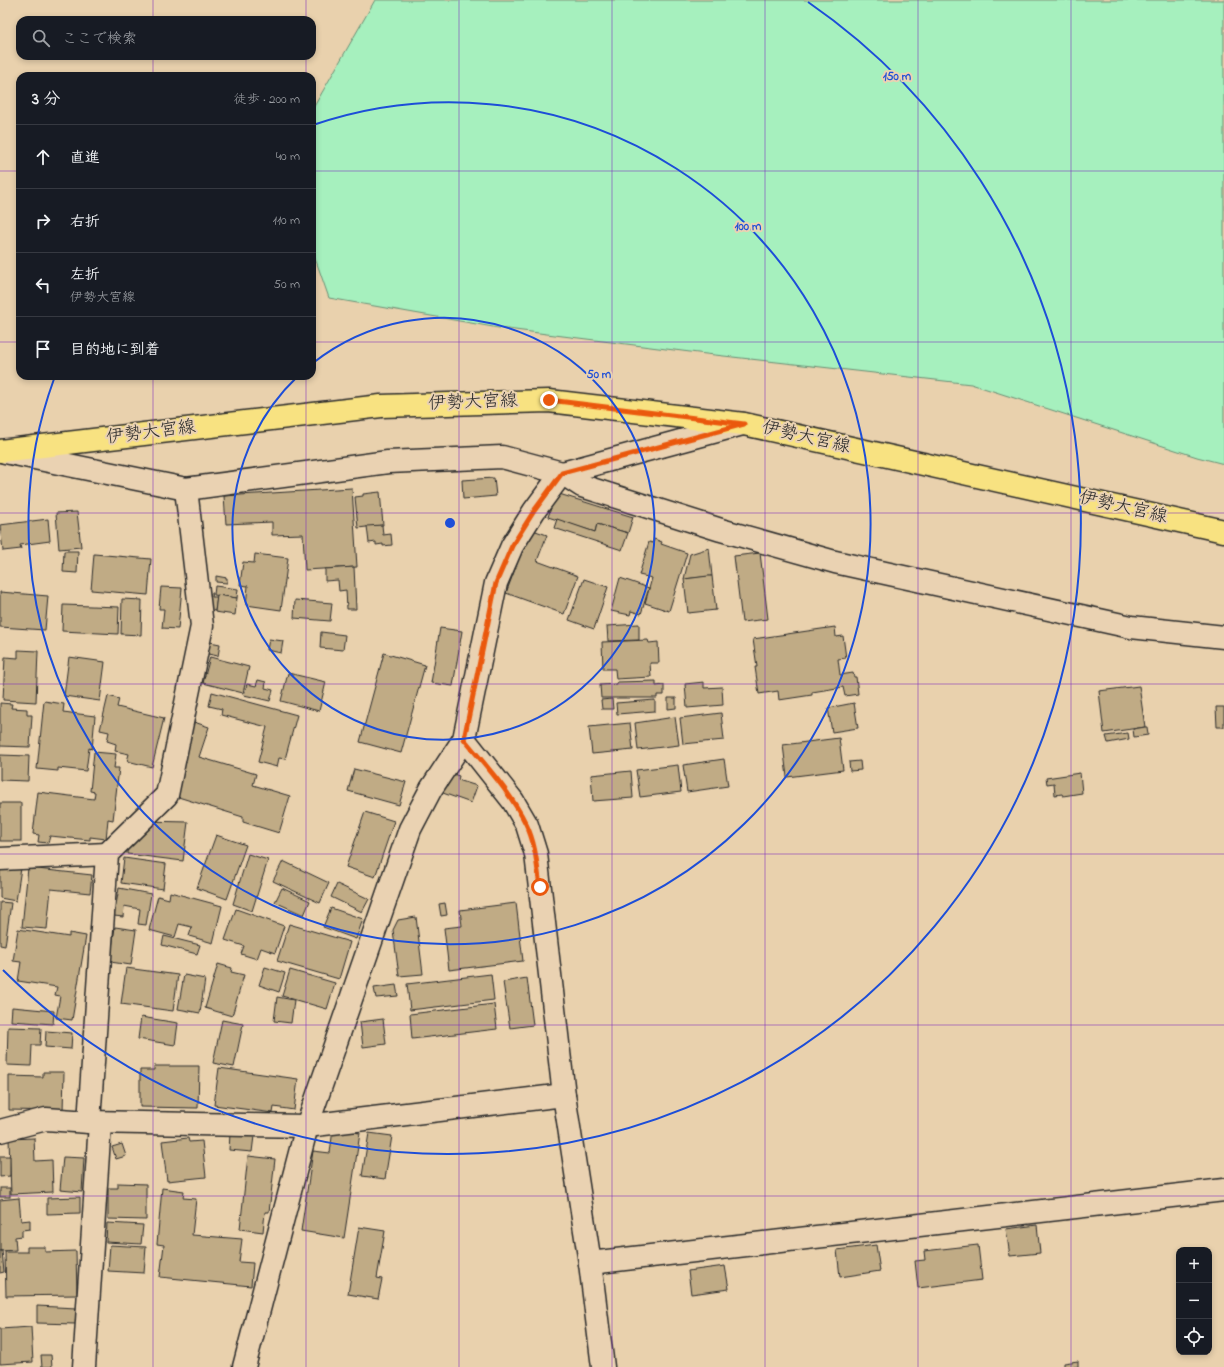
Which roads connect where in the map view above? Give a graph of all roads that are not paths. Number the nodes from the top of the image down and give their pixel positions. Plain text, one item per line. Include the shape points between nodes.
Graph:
1 (744, 424) junction
2 (0, 451) edge
3 (562, 473) junction
4 (186, 489) junction
5 (1224, 531) edge
6 (1224, 637) edge
7 (464, 739) junction
8 (107, 854) junction
9 (0, 859) edge
10 (564, 1095) junction
11 (95, 1122) junction
12 (306, 1126) junction
13 (0, 1131) edge
14 (1224, 1190) edge
15 (590, 1263) junction
16 (84, 1367) edge
17 (244, 1367) edge
18 (603, 1367) edge

1 - 2 main road, 伊勢大宮線 via 549,400 365,408
1 - 3 street
1 - 5 main road, 伊勢大宮線
2 - 4 street
3 - 4 street via 495,457 388,462
3 - 6 street via 582,486 721,530 835,562 1131,627
3 - 7 street via 512,546 496,583
4 - 8 street via 202,626 167,795
7 - 10 street via 513,801 527,825 536,854
7 - 12 street via 431,789 410,829
8 - 9 street
8 - 11 street
10 - 12 street
10 - 15 street
11 - 12 street
11 - 13 street via 46,1119
11 - 16 street
12 - 17 street
14 - 15 street
15 - 18 street

